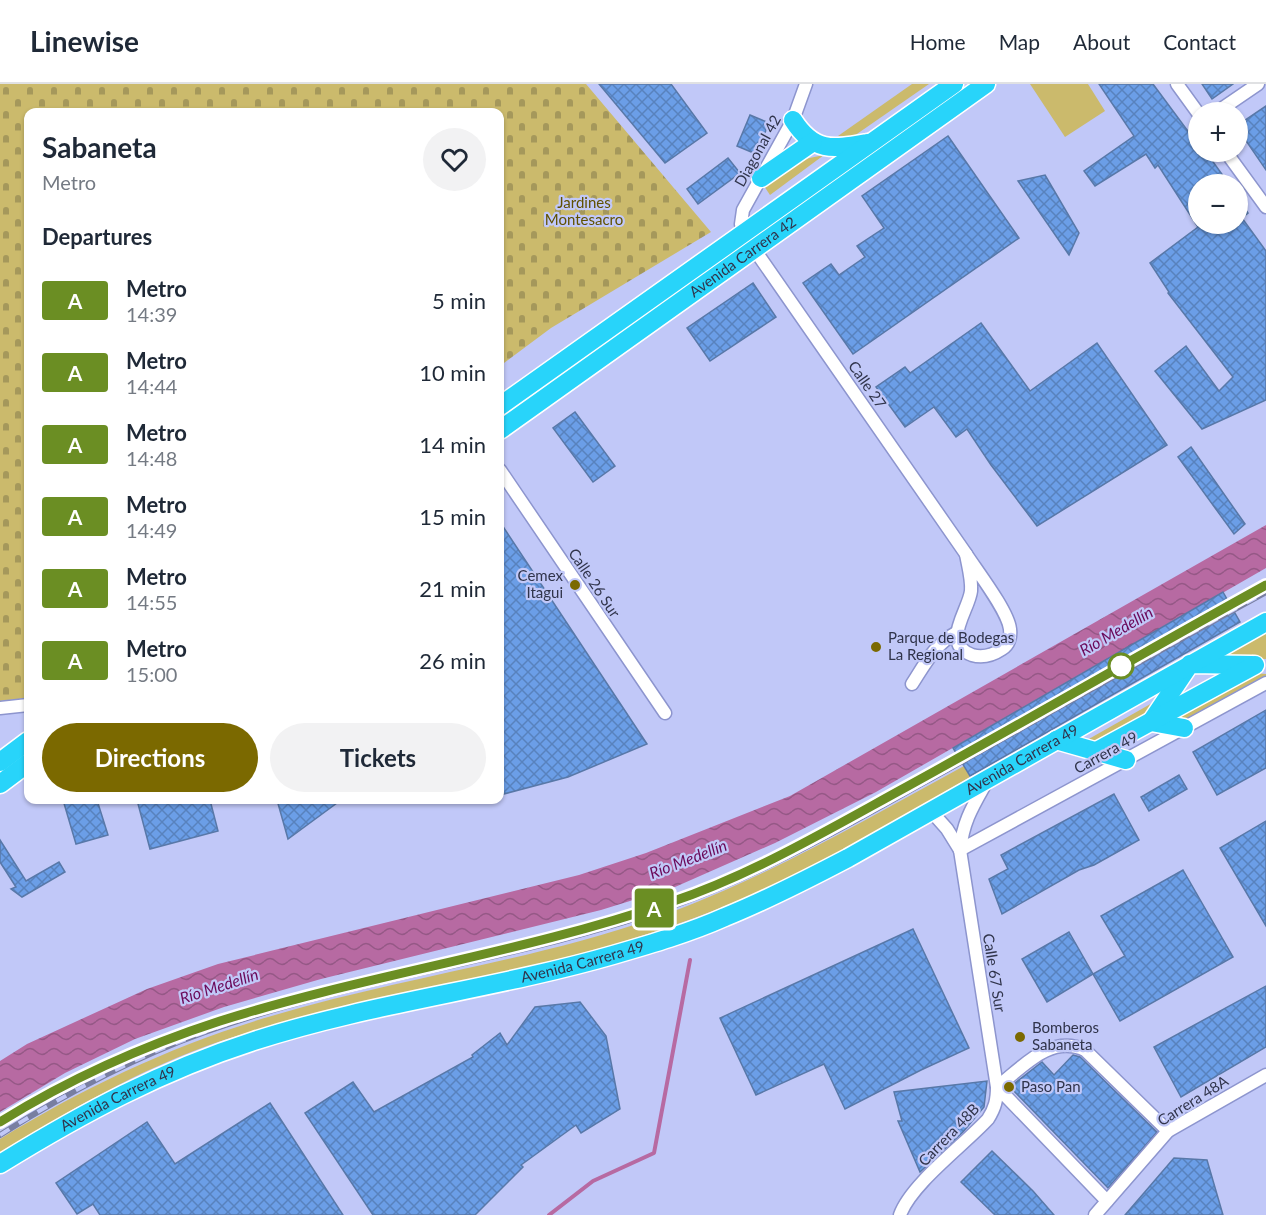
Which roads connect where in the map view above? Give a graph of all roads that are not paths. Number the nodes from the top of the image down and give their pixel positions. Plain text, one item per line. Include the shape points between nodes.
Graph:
1 (806, 84) edge
2 (954, 84) edge
3 (986, 84) edge
4 (1177, 84) edge
5 (1258, 84) edge
6 (1190, 102) edge
7 (1232, 102) edge
8 (793, 120) junction
9 (813, 142) junction
10 (872, 142) junction
11 (1233, 162) edge
12 (761, 178) junction
13 (1266, 207) edge
14 (743, 233) junction
15 (754, 249) junction
16 (504, 403) edge
17 (504, 427) edge
18 (504, 476) edge
19 (966, 554) junction
20 (1266, 622) edge
21 (956, 633) junction
22 (1190, 664) junction
23 (1261, 665) edge
24 (1266, 683) edge
25 (912, 684) dead end
26 (24, 705) edge
27 (0, 708) edge
28 (664, 713) dead end
29 (1150, 722) junction
30 (1184, 728) junction
31 (1056, 740) junction
32 (24, 744) edge
33 (1095, 752) junction
34 (1126, 760) junction
35 (0, 762) edge
36 (24, 766) edge
37 (990, 778) junction
38 (0, 784) edge
39 (931, 811) junction
40 (960, 850) junction
41 (1266, 1075) edge
42 (997, 1087) junction
43 (1168, 1131) junction
44 (0, 1164) edge
45 (1107, 1201) junction
46 (902, 1210) edge
47 (1095, 1215) edge

1 - 8 street, Diagonal 42
2 - 10 highway, Avenida Carrera 42
3 - 15 highway, Avenida Carrera 42
4 - 6 street
5 - 7 street
8 - 9 highway
8 - 12 street, Diagonal 42
9 - 10 highway via 836,148
9 - 12 highway
10 - 14 highway, Avenida Carrera 42
11 - 13 street
12 - 14 street, Diagonal 42 via 743,210
14 - 15 street, Calle 27
14 - 16 highway, Avenida Carrera 42
15 - 17 highway, Avenida Carrera 42
15 - 19 street, Calle 27
18 - 28 street, Calle 26 Sur
19 - 21 street, Calle 27 via 970,598
19 - 21 street, Calle 27 via 1003,611 1011,636 1006,646 986,656 971,655 962,648
20 - 22 highway, Avenida Carrera 49
21 - 25 street via 934,649
22 - 23 highway
22 - 29 highway
22 - 31 highway, Avenida Carrera 49
23 - 29 highway
24 - 30 street, Carrera 49
26 - 27 street
29 - 30 highway
29 - 33 highway
30 - 34 street, Carrera 49
31 - 33 highway
31 - 37 highway, Avenida Carrera 49
32 - 35 highway
33 - 34 highway
34 - 40 street, Carrera 49
36 - 38 highway
37 - 39 highway, Avenida Carrera 49
37 - 40 street, Calle 67 Sur via 968,815
39 - 40 street, Calle 67 Sur
39 - 44 highway, Avenida Carrera 49 via 804,881 669,938 610,956 283,1032 190,1063 109,1100
40 - 42 street, Calle 67 Sur
41 - 43 street, Carrera 48A
42 - 43 street via 1044,1050 1075,1045 1085,1050
42 - 45 street
42 - 46 street, Carrera 48B via 995,1108 988,1119 916,1190
43 - 45 street, Carrera 48A
45 - 47 street, Carrera 48A

